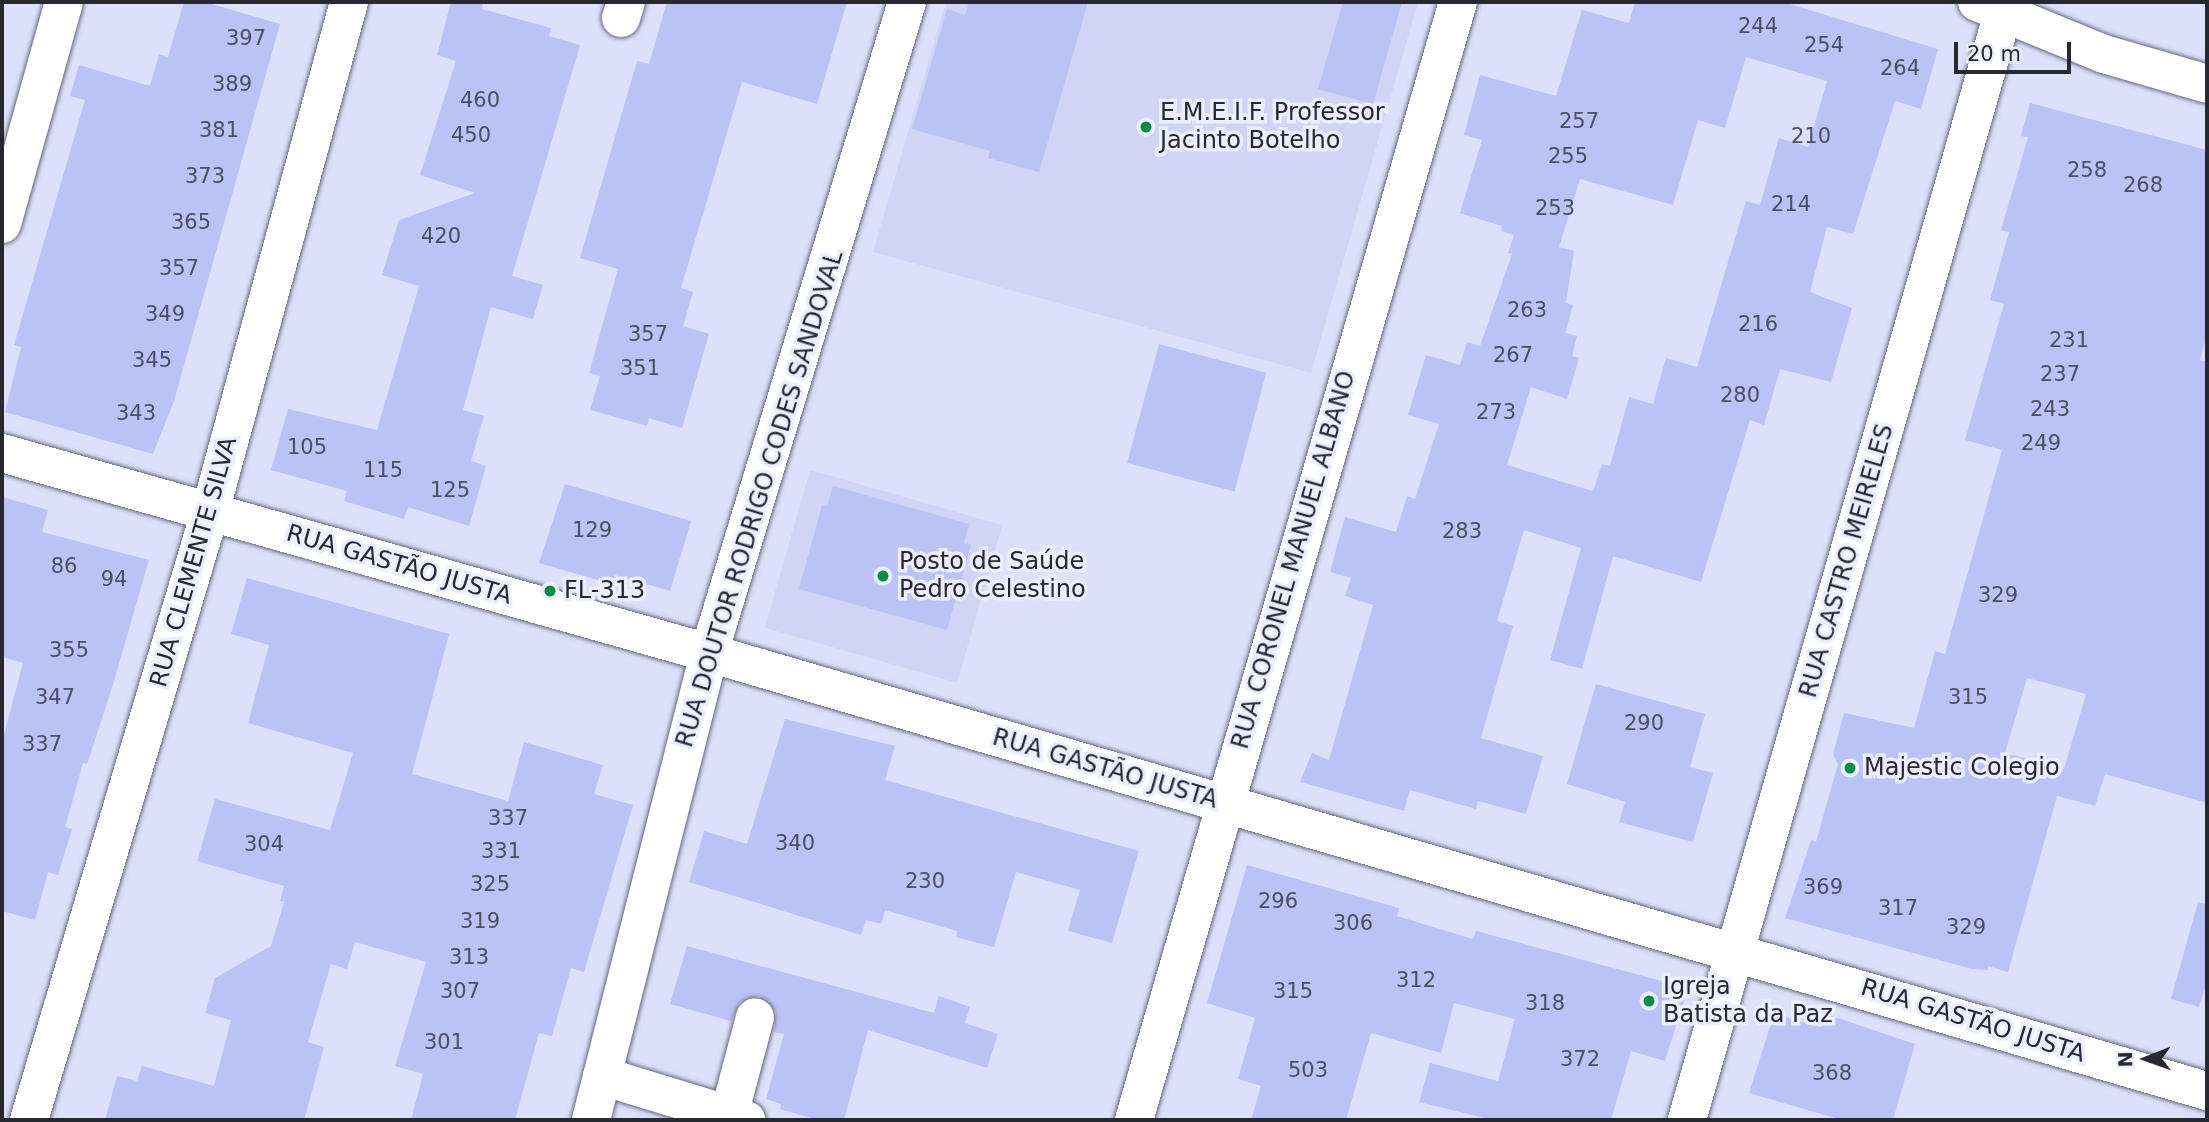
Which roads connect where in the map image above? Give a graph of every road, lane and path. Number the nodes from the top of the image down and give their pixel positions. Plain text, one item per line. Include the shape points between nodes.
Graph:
1 (64, 2) edge
2 (349, 2) edge
3 (907, 2) edge
4 (1458, 2) edge
5 (1995, 5) edge
6 (2207, 84) edge
7 (2, 224) edge
8 (2, 453) edge
9 (210, 512) junction
10 (709, 653) junction
11 (1223, 803) junction
12 (1736, 950) junction
13 (755, 1017) dead end
14 (603, 1076) junction
15 (2207, 1091) edge
16 (738, 1118) edge
17 (29, 1120) edge
18 (591, 1120) edge
19 (1134, 1120) edge
20 (1687, 1120) edge

1 - 7 street
2 - 9 street, RUA CLEMENTE SILVA
3 - 10 street, RUA DOUTOR RODRIGO CODES SANDOVAL
4 - 11 street, RUA CORONEL MANUEL ALBANO
5 - 6 street via 2104,54
5 - 12 street, RUA CASTRO MEIRELES
8 - 9 street, RUA GASTÃO JUSTA
9 - 10 street, RUA GASTÃO JUSTA
9 - 17 street, RUA CLEMENTE SILVA
10 - 11 street, RUA GASTÃO JUSTA
10 - 14 street, RUA DOUTOR RODRIGO CODES SANDOVAL
11 - 12 street, RUA GASTÃO JUSTA
11 - 19 street, RUA CORONEL MANUEL ALBANO
12 - 15 street, RUA GASTÃO JUSTA
12 - 20 street, RUA CASTRO MEIRELES
13 - 16 street
14 - 16 street
14 - 18 street, RUA DOUTOR RODRIGO CODES SANDOVAL

